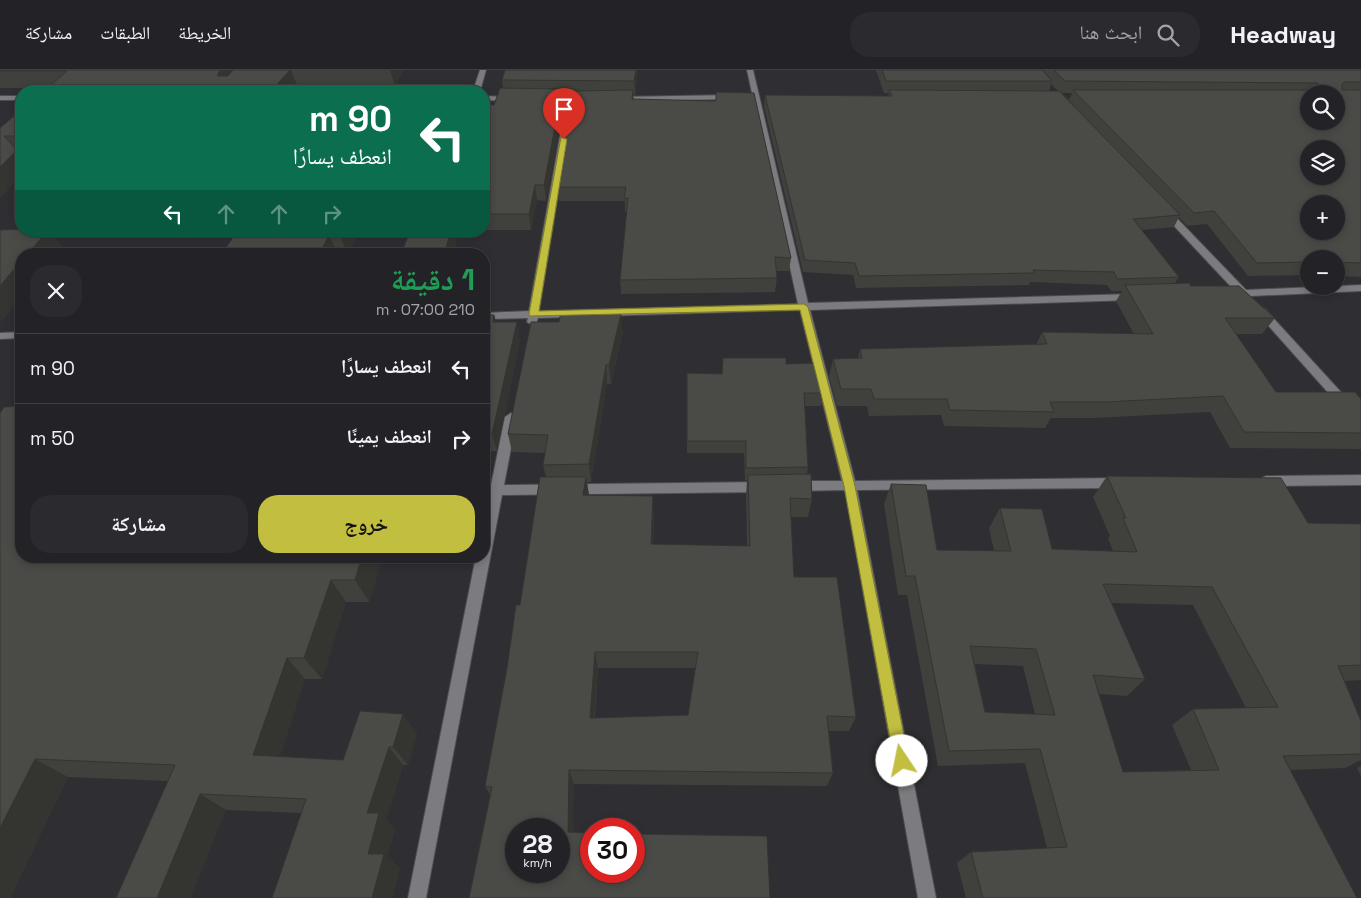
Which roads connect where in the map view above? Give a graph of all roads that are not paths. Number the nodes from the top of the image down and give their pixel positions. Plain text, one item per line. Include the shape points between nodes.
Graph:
1 (483, 70) edge
2 (750, 70) edge
3 (478, 85) edge
4 (737, 97) edge
5 (0, 98) edge
6 (15, 98) edge
7 (490, 98) edge
8 (522, 99) edge
9 (609, 99) edge
10 (541, 100) edge
11 (570, 100) junction
12 (600, 100) edge
13 (1157, 202) edge
14 (1361, 288) edge
15 (1244, 293) junction
16 (1225, 294) edge
17 (1146, 296) edge
18 (804, 307) junction
19 (533, 314) junction
20 (490, 316) edge
21 (529, 334) edge
22 (15, 335) edge
23 (0, 336) edge
24 (514, 402) edge
25 (1361, 422) edge
26 (1361, 480) edge
27 (1253, 481) edge
28 (1135, 482) edge
29 (850, 486) junction
30 (490, 490) edge
31 (482, 563) edge
32 (417, 898) edge
33 (927, 898) edge

1 - 3 street
2 - 18 street
4 - 9 street
5 - 6 street
7 - 8 street
10 - 11 street
11 - 12 street
11 - 19 street
13 - 15 street
14 - 15 street
15 - 16 street
15 - 25 street
17 - 18 street
18 - 19 street
18 - 29 street
19 - 20 street
19 - 21 street
22 - 23 street
24 - 30 street
26 - 27 street
28 - 29 street
29 - 30 street
29 - 33 street
31 - 32 street

